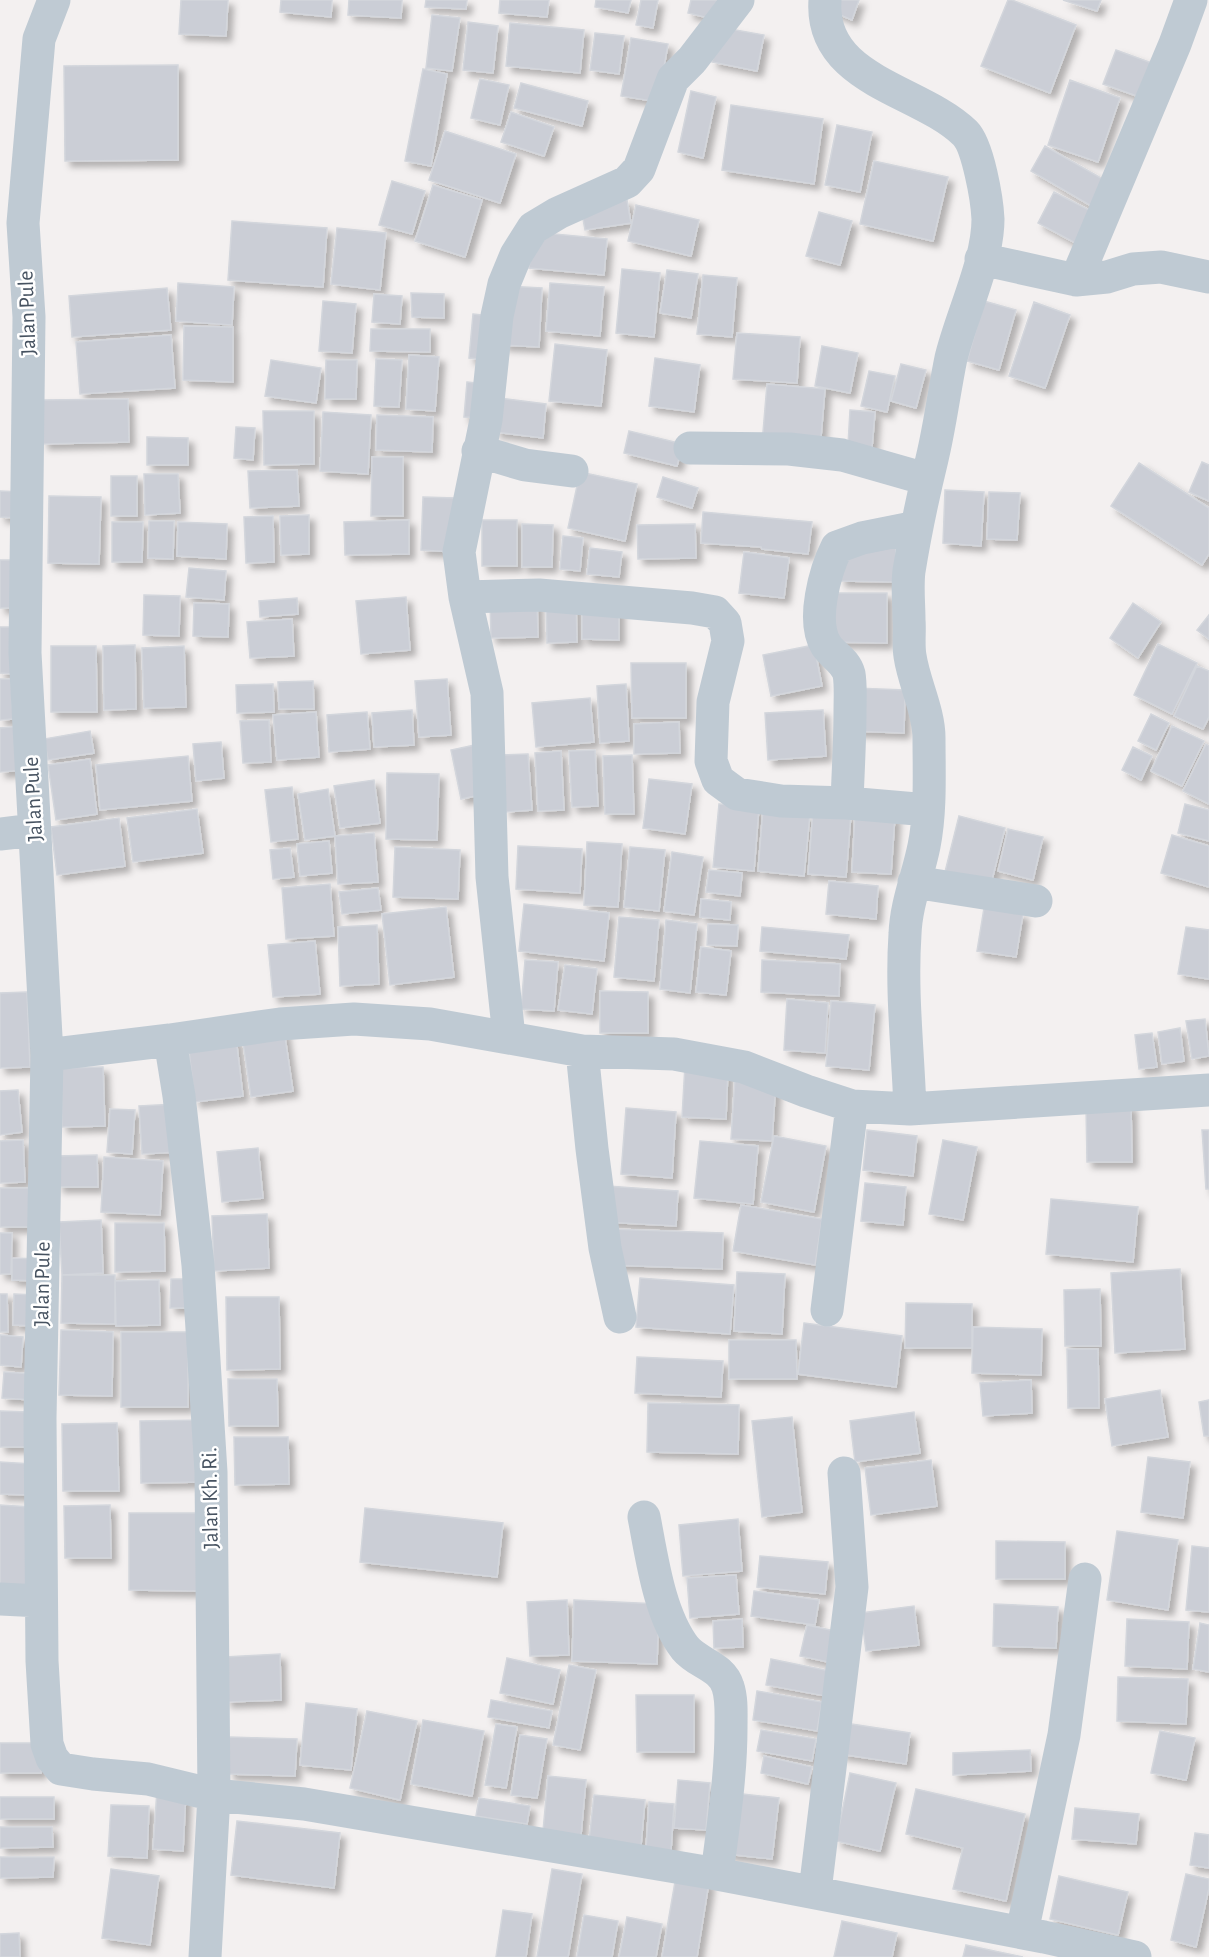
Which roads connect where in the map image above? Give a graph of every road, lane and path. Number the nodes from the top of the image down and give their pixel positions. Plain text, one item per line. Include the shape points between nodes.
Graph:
1 (54, 0) edge
2 (738, 0) edge
3 (825, 0) edge
4 (1191, 0) edge
5 (981, 259) junction
6 (1209, 277) edge
7 (1076, 280) junction
8 (690, 448) dead end
9 (478, 451) junction
10 (572, 471) dead end
11 (926, 479) junction
12 (917, 527) junction
13 (465, 597) junction
14 (847, 803) junction
15 (928, 810) junction
16 (34, 830) junction
17 (0, 834) edge
18 (914, 882) junction
19 (1036, 901) dead end
20 (508, 1037) junction
21 (170, 1040) junction
22 (582, 1051) junction
23 (46, 1055) junction
24 (1209, 1090) edge
25 (852, 1106) junction
26 (910, 1109) junction
27 (827, 1310) dead end
28 (620, 1317) dead end
29 (844, 1473) dead end
30 (644, 1517) dead end
31 (1085, 1579) dead end
32 (0, 1599) edge
33 (40, 1601) junction
34 (214, 1795) junction
35 (717, 1874) junction
36 (815, 1891) junction
37 (1035, 1942) edge
38 (205, 1957) edge
39 (1135, 1957) edge

1 - 16 street, Jalan Pule via 39,39 23,223 29,317 25,653
2 - 9 street via 673,79 639,169 627,182 533,228 516,255 497,316 486,420
3 - 5 street via 824,17 835,45 846,58 884,86 942,115 967,134 978,159 986,197 987,239
4 - 7 street
5 - 7 street
5 - 11 street via 952,357
6 - 7 street via 1161,267
8 - 11 street via 789,449 842,455
9 - 10 street via 525,465
9 - 13 street via 459,552
11 - 12 street
12 - 14 street via 837,547 825,578 820,610 822,632 826,645 843,661 848,673
12 - 15 street via 909,576 910,654 929,732
13 - 14 street via 539,595 715,612 725,623 728,641 714,702 711,761 718,780 737,794 781,801
13 - 20 street via 487,693 492,877
14 - 15 street
15 - 18 street
16 - 17 street
16 - 23 street, Jalan Pule
18 - 19 street
18 - 26 street via 905,931 904,971
20 - 21 street via 430,1024 354,1019 280,1024
20 - 22 street
21 - 23 street
21 - 34 street, Jalan Kh. Ri. via 198,1265 211,1472
22 - 25 street via 674,1053 744,1067
22 - 28 street via 605,1248
23 - 33 street, Jalan Pule
24 - 26 street
25 - 26 street
25 - 27 street
29 - 36 street via 852,1587
30 - 35 street via 658,1583 672,1625 686,1649 722,1673 729,1687 731,1754
31 - 37 street
32 - 33 street
33 - 34 street, Jalan Pule via 47,1744 61,1769 148,1779
34 - 35 street via 304,1803
34 - 38 street, Jalan Kh. Ri.
35 - 36 street
36 - 37 street
37 - 39 street

